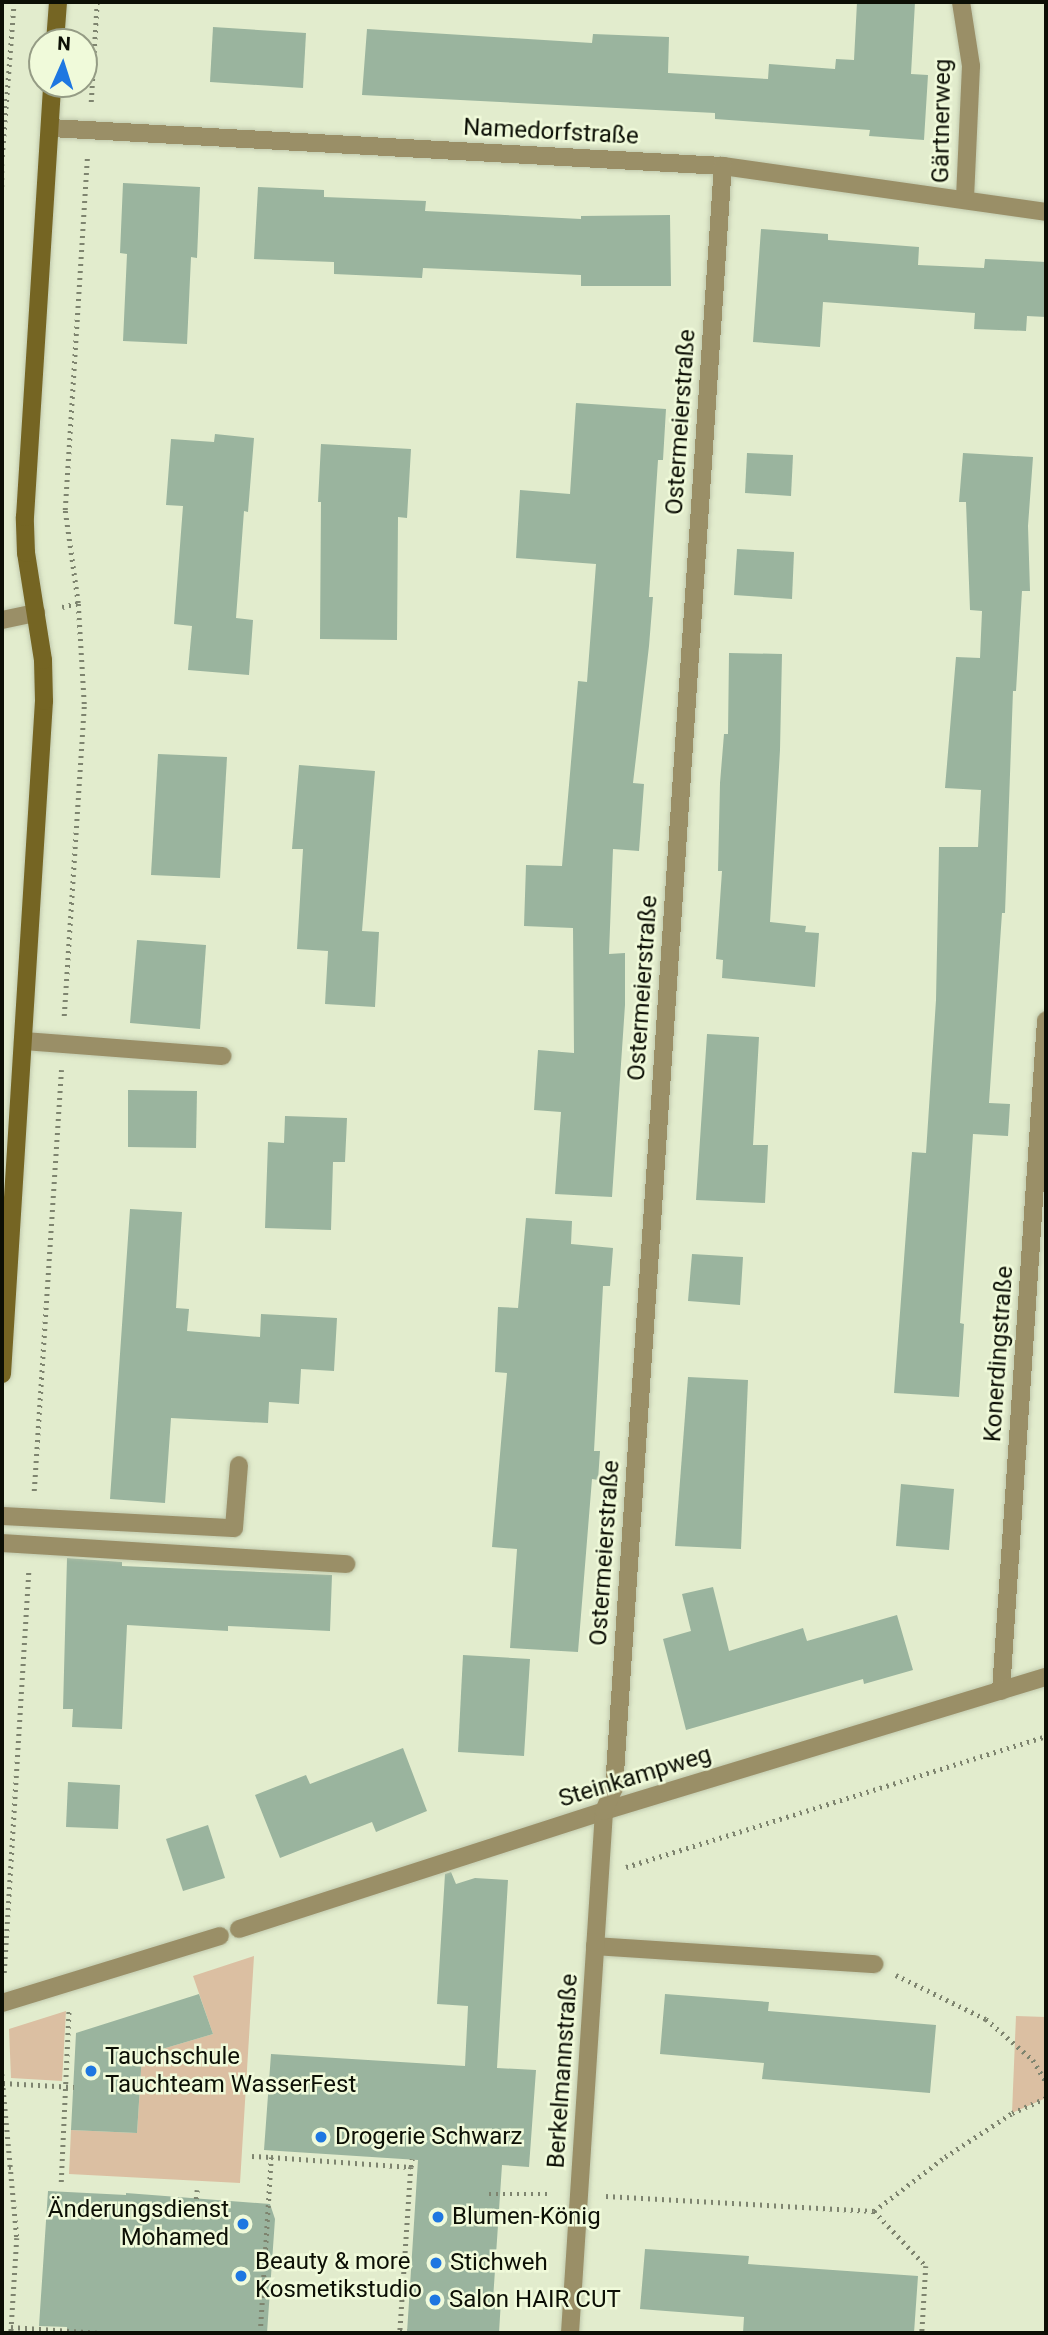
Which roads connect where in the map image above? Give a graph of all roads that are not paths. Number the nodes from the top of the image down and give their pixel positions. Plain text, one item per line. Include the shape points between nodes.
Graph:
1 (58, 2) edge
2 (961, 2) edge
3 (56, 28) edge
4 (52, 98) edge
5 (51, 128) junction
6 (723, 166) junction
7 (965, 199) junction
8 (1046, 212) edge
9 (36, 613) junction
10 (2, 620) edge
11 (1046, 1021) edge
12 (23, 1041) junction
13 (222, 1056) dead end
14 (2, 1374) edge
15 (239, 1465) dead end
16 (2, 1516) edge
17 (2, 1543) edge
18 (346, 1564) dead end
19 (1046, 1677) edge
20 (1001, 1691) junction
21 (604, 1811) junction
22 (239, 1929) dead end
23 (220, 1936) dead end
24 (595, 1946) junction
25 (874, 1964) road end
26 (2, 2003) edge
27 (570, 2333) edge

1 - 3 main road
2 - 7 street, Gärtnerweg via 971,66
4 - 5 main road
5 - 6 street, Namedorfstraße
5 - 9 main road via 25,517
6 - 7 street, Namedorfstraße
6 - 21 street, Ostermeierstraße via 614,1788
7 - 8 street, Namedorfstraße
9 - 10 street
9 - 12 main road via 44,701
11 - 20 street, Konerdingstraße
12 - 13 street
12 - 14 main road
15 - 16 street via 234,1528
17 - 18 street
19 - 20 street, Steinkampweg
20 - 21 street, Steinkampweg
21 - 22 street, Steinkampweg
21 - 24 street, Berkelmannstraße
23 - 26 street
24 - 25 street
24 - 27 street, Berkelmannstraße

